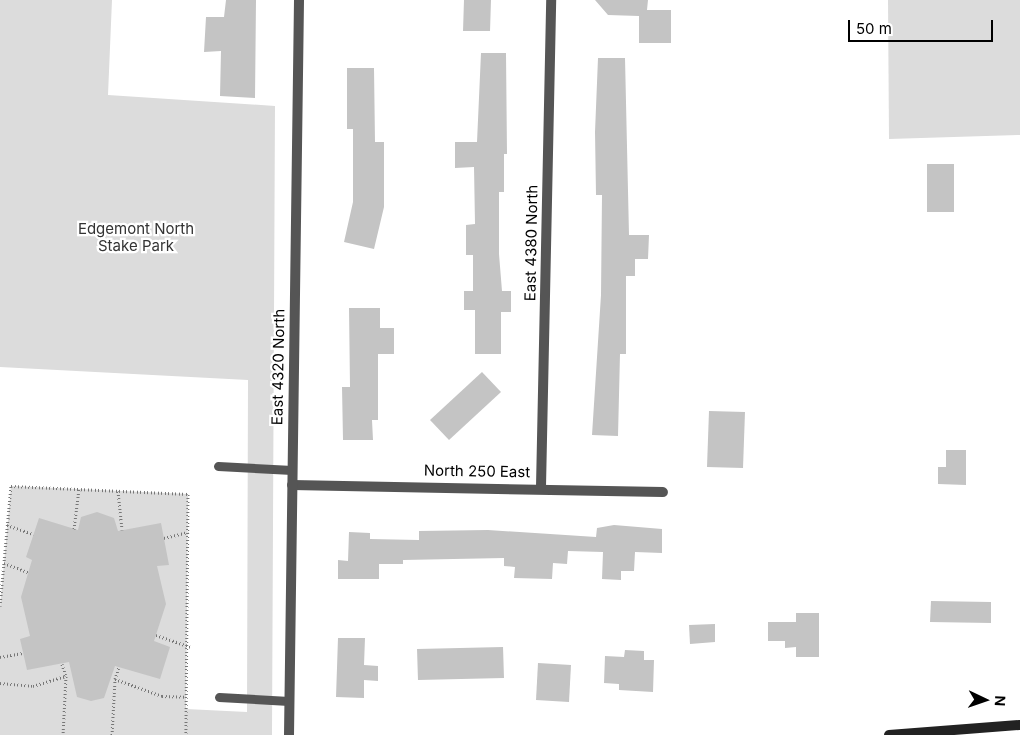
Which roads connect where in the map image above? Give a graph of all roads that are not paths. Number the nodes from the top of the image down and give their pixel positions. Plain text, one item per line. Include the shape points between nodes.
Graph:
1 (299, 0) edge
2 (552, 0) edge
3 (218, 466) dead end
4 (292, 470) junction
5 (292, 485) junction
6 (540, 487) junction
7 (663, 492) dead end
8 (219, 697) dead end
9 (289, 701) junction
10 (1020, 725) edge
11 (289, 735) edge
12 (889, 735) edge

1 - 4 street, East 4320 North
2 - 6 street, East 4380 North
3 - 4 lane
4 - 5 street, East 4320 North
5 - 6 street, North 250 East
5 - 9 street, East 4320 North
6 - 7 street, North 250 East
8 - 9 lane
9 - 11 street, East 4320 North
10 - 12 main road

